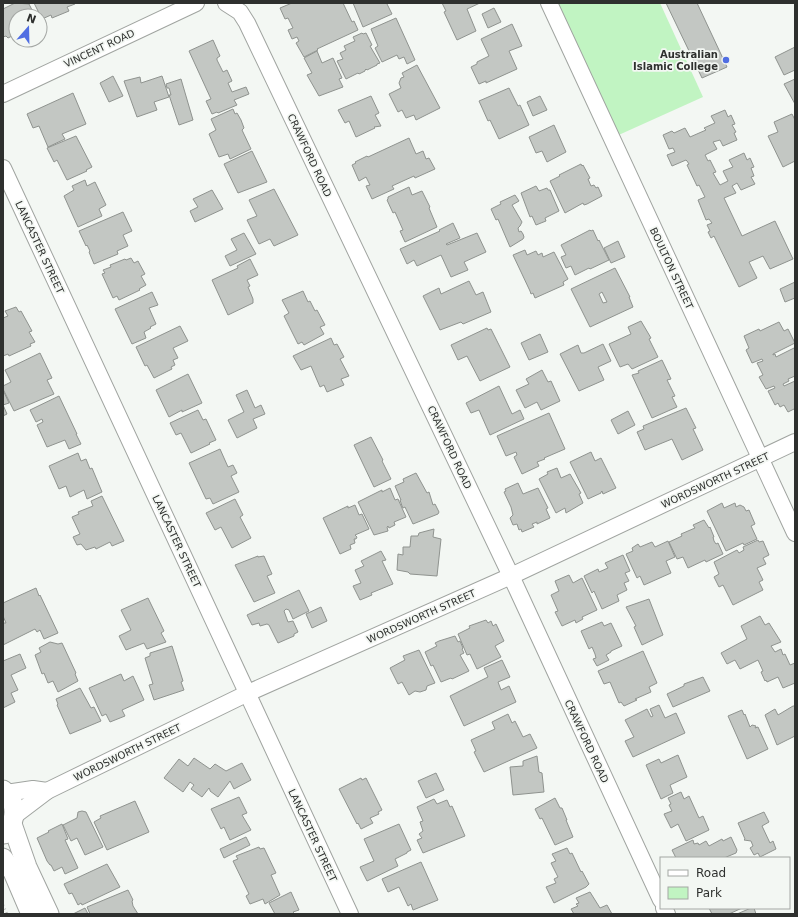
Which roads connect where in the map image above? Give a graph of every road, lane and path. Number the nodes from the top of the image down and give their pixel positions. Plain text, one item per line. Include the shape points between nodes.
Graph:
1 (196, 3) edge
2 (226, 3) edge
3 (549, 3) edge
4 (3, 94) edge
5 (3, 168) edge
6 (795, 442) edge
7 (760, 458) junction
8 (795, 533) edge
9 (511, 576) junction
10 (248, 693) junction
11 (47, 791) junction
12 (4, 792) edge
13 (10, 825) edge
14 (3, 858) edge
15 (660, 898) edge
16 (3, 906) edge
17 (7, 914) edge
18 (31, 914) edge
19 (49, 914) edge
20 (350, 914) edge

1 - 4 street, VINCENT ROAD
2 - 9 street, CRAWFORD ROAD via 240,12 247,23
3 - 7 street, BOULTON STREET
5 - 10 street, LANCASTER STREET
6 - 7 street, WORDSWORTH STREET
7 - 8 street, BOULTON STREET
7 - 9 street, WORDSWORTH STREET
9 - 10 street, WORDSWORTH STREET
9 - 15 street, CRAWFORD ROAD
10 - 11 street, WORDSWORTH STREET
10 - 20 street, LANCASTER STREET
11 - 12 street, WORDSWORTH STREET
11 - 13 street, WORDSWORTH STREET
12 - 13 street via 11,799 14,808
13 - 19 street
14 - 18 street via 13,872
16 - 17 path

